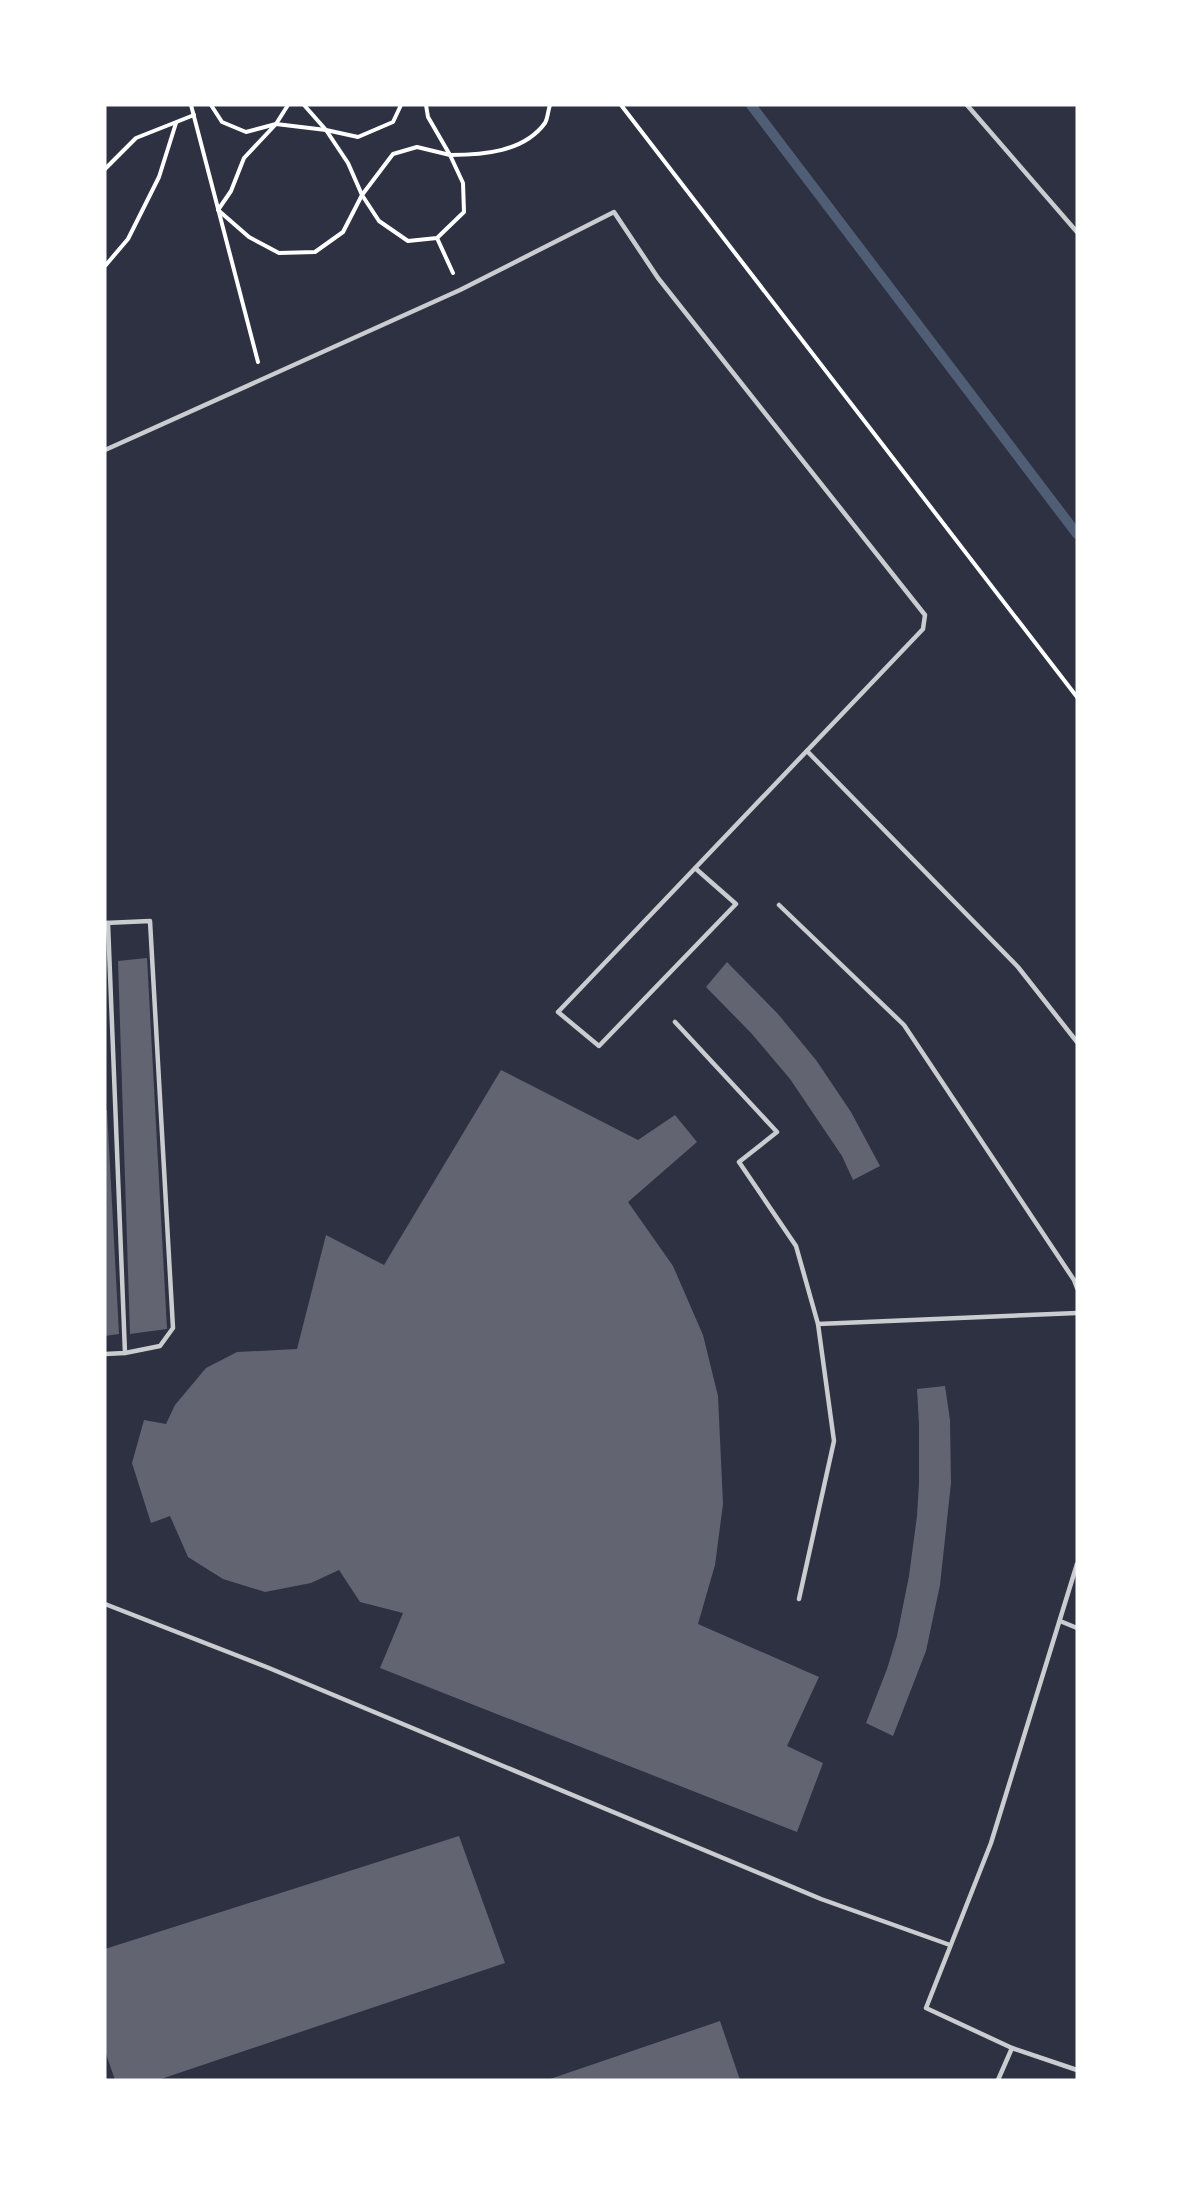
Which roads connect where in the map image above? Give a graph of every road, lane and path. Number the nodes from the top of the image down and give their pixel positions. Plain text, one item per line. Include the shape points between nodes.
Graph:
1 (191, 105) edge
2 (211, 105) edge
3 (288, 105) edge
4 (304, 105) edge
5 (401, 105) edge
6 (426, 105) edge
7 (550, 105) edge
8 (621, 105) edge
9 (967, 105) edge
10 (194, 115) junction
11 (176, 123) junction
12 (276, 124) junction
13 (326, 129) junction
14 (450, 155) junction
15 (105, 169) edge
16 (362, 195) junction
17 (218, 210) junction
18 (1077, 232) edge
19 (437, 238) junction
20 (105, 266) edge
21 (460, 290) junction
22 (262, 380) junction
23 (105, 450) edge
24 (1077, 697) edge
25 (807, 752) junction
26 (695, 868) junction
27 (779, 905) dead end
28 (106, 923) edge
29 (675, 1022) dead end
30 (1077, 1042) edge
31 (1076, 1279) edge
32 (1077, 1288) edge
33 (1077, 1313) edge
34 (818, 1324) junction
35 (125, 1353) junction
36 (105, 1354) edge
37 (1077, 1564) edge
38 (799, 1599) dead end
39 (105, 1604) edge
40 (1060, 1621) junction
41 (1077, 1628) edge
42 (950, 1945) junction
43 (1012, 2048) junction
44 (1077, 2070) edge
45 (998, 2080) edge

1 - 10 path
2 - 12 path via 222,122 246,132
3 - 12 path
4 - 13 path
5 - 13 path via 393,122 358,137
6 - 14 path via 428,117
7 - 14 path via 545,122 522,143 481,155
8 - 24 path
9 - 18 lane
10 - 11 path
10 - 17 path
11 - 15 path via 136,138
11 - 20 path via 154,188 128,239
12 - 13 path
12 - 17 path via 244,158 231,191
13 - 16 path via 348,163
14 - 16 path via 417,147 393,154
14 - 19 path via 463,183 464,212
16 - 17 path via 343,232 315,252 279,253 249,237
16 - 19 path via 379,221 408,241
17 - 22 path
19 - 21 path
21 - 22 lane
21 - 25 lane via 614,212 658,278 925,615 923,629
22 - 23 lane
25 - 26 lane
25 - 30 lane via 1018,967
26 - 26 lane via 558,1012 599,1046 736,904
27 - 31 lane via 904,1024
28 - 35 lane
28 - 35 lane via 150,921 173,1328 160,1346
29 - 34 lane via 777,1132 739,1162 796,1246
31 - 32 lane
33 - 34 lane
34 - 38 lane via 834,1441
35 - 36 lane
37 - 40 lane
39 - 42 lane via 269,1668 821,1899
40 - 41 lane
40 - 42 lane via 991,1843
42 - 43 lane via 926,2008
43 - 44 lane
43 - 45 lane

